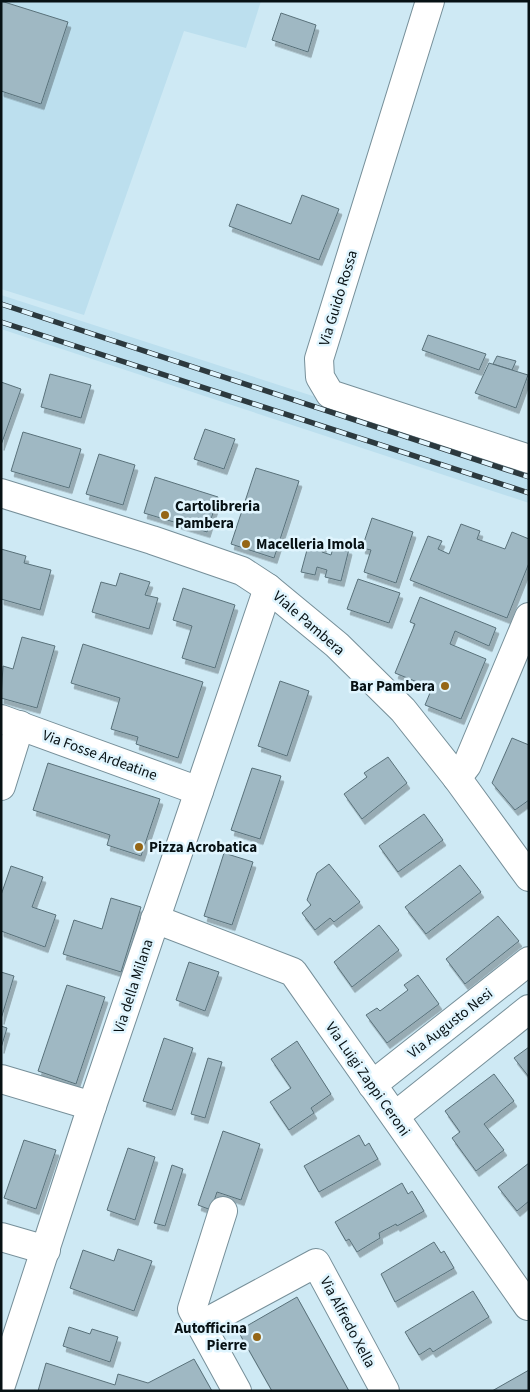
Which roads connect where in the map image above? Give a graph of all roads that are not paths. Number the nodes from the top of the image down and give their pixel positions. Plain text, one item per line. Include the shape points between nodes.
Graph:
1 (430, 1) edge
2 (529, 459) edge
3 (1, 493) edge
4 (268, 588) junction
5 (529, 617) edge
6 (11, 722) edge
7 (457, 778) junction
8 (1, 786) edge
9 (199, 792) junction
10 (529, 877) edge
11 (155, 919) junction
12 (529, 961) edge
13 (529, 1009) edge
14 (1, 1079) edge
15 (372, 1085) junction
16 (92, 1106) junction
17 (394, 1116) junction
18 (223, 1211) dead end
19 (1, 1237) edge
20 (46, 1250) junction
21 (528, 1306) edge
22 (201, 1325) junction
23 (1, 1385) edge
24 (237, 1391) edge
25 (385, 1391) edge

1 - 2 street, Via Guido Rossa via 319,359 320,377 330,394
3 - 4 street, Viale Pambera via 242,571
4 - 7 street, Viale Pambera via 337,645 403,710
4 - 9 street, Via della Milana
5 - 7 street via 467,765
6 - 8 street
6 - 9 street, Via Fosse Ardeatine
7 - 10 street, Viale Pambera
9 - 11 street, Via della Milana
11 - 15 street, Via Luigi Zappi Ceroni via 293,972
11 - 16 street, Via della Milana
12 - 15 street, Via Augusto Nesi
13 - 17 street
14 - 16 street
15 - 17 street, Via Luigi Zappi Ceroni
16 - 20 street, Via della Milana
17 - 21 street, Via Luigi Zappi Ceroni
18 - 22 street via 192,1309
19 - 20 street
20 - 23 street, Via della Milana
22 - 24 street
22 - 25 street, Via Alfredo Xella via 316,1263

